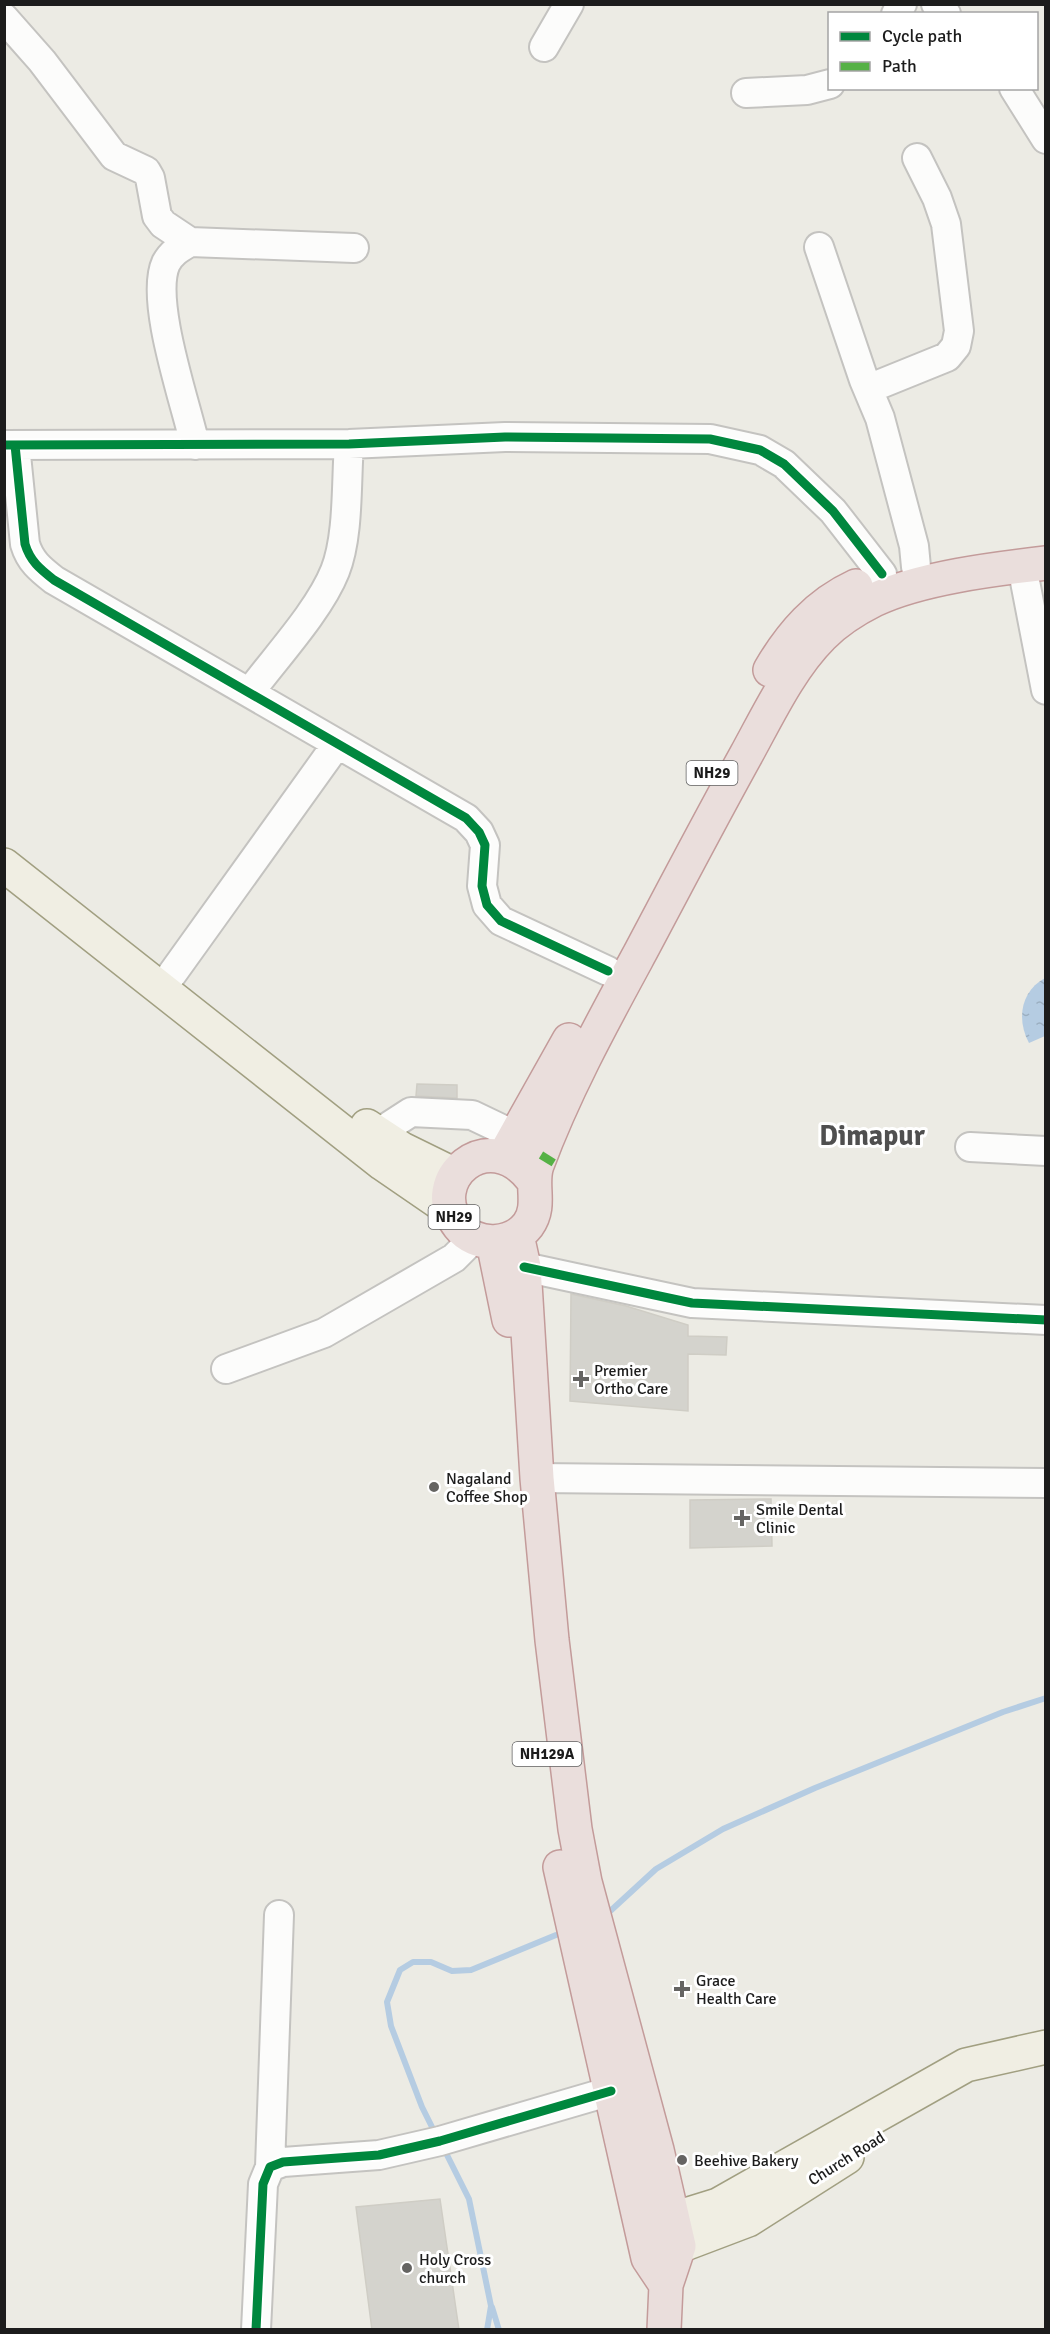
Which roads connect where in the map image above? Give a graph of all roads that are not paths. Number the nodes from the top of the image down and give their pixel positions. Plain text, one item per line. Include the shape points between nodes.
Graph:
1 (569, 4) edge
2 (4, 18) edge
3 (544, 47) dead end
4 (828, 85) edge
5 (1015, 90) edge
6 (746, 93) dead end
7 (1046, 139) edge
8 (917, 158) dead end
9 (190, 242) junction
10 (819, 247) dead end
11 (354, 248) dead end
12 (868, 389) junction
13 (349, 444) junction
14 (10, 445) edge
15 (195, 445) junction
16 (1038, 558) edge
17 (916, 567) junction
18 (882, 574) junction
19 (1046, 690) edge
20 (250, 692) junction
21 (337, 744) junction
22 (4, 841) edge
23 (4, 865) edge
24 (608, 971) junction
25 (172, 974) junction
26 (377, 1134) junction
27 (510, 1146) junction
28 (970, 1147) dead end
29 (1046, 1151) edge
30 (455, 1175) junction
31 (532, 1179) junction
32 (450, 1210) junction
33 (495, 1238) junction
34 (524, 1268) junction
35 (1046, 1320) edge
36 (226, 1369) dead end
37 (537, 1478) junction
38 (1046, 1483) edge
39 (279, 1915) dead end
40 (1046, 2047) edge
41 (1046, 2065) edge
42 (611, 2091) junction
43 (270, 2167) junction
44 (660, 2238) junction
45 (256, 2330) edge
46 (664, 2330) edge

1 - 3 street
2 - 9 street via 114,156 146,171 157,216
4 - 6 street via 807,90
5 - 7 street
8 - 12 street via 946,224 958,331 956,346 947,357
9 - 11 street
9 - 15 street via 175,250 165,264 162,287 164,323
10 - 12 street
12 - 17 street via 891,455
13 - 15 street
13 - 18 street via 505,438 710,439 760,450 784,464 833,511
13 - 20 street via 341,544 335,571 322,596
14 - 15 street
14 - 20 street via 25,544 29,557 39,568
16 - 17 highway, NH29
16 - 19 street
16 - 31 highway, NH29 via 917,585 875,600 846,616 822,636 774,704 583,1056
17 - 18 highway, NH29
18 - 24 highway, NH29 via 846,590 817,610 781,651 719,759
20 - 21 street
21 - 24 street via 466,818 485,845 482,886 487,905 501,921
21 - 25 street
22 - 25 main road
23 - 32 main road via 383,1164
24 - 27 highway, NH29
25 - 26 main road
26 - 27 street via 411,1112 472,1115
26 - 30 main road
27 - 30 highway via 468,1162
27 - 31 highway
28 - 29 street
30 - 32 highway, NH29 via 450,1186
31 - 33 highway, NH29 via 537,1194 529,1224
32 - 33 highway, NH29 via 459,1227
33 - 34 highway, NH129A
33 - 36 street via 324,1333
33 - 42 highway, NH129A via 510,1324 535,1641 557,1850
34 - 35 street via 692,1303
34 - 37 highway, NH129A
37 - 38 street
37 - 44 highway, NH129A via 575,1829 585,1882 657,2150
39 - 43 street
40 - 44 main road via 966,2065
41 - 44 main road, Church Road via 1001,2074 930,2107 748,2220
42 - 43 street via 389,2153 283,2162
42 - 44 highway, NH129A
43 - 45 street via 263,2184
44 - 46 highway via 666,2285

